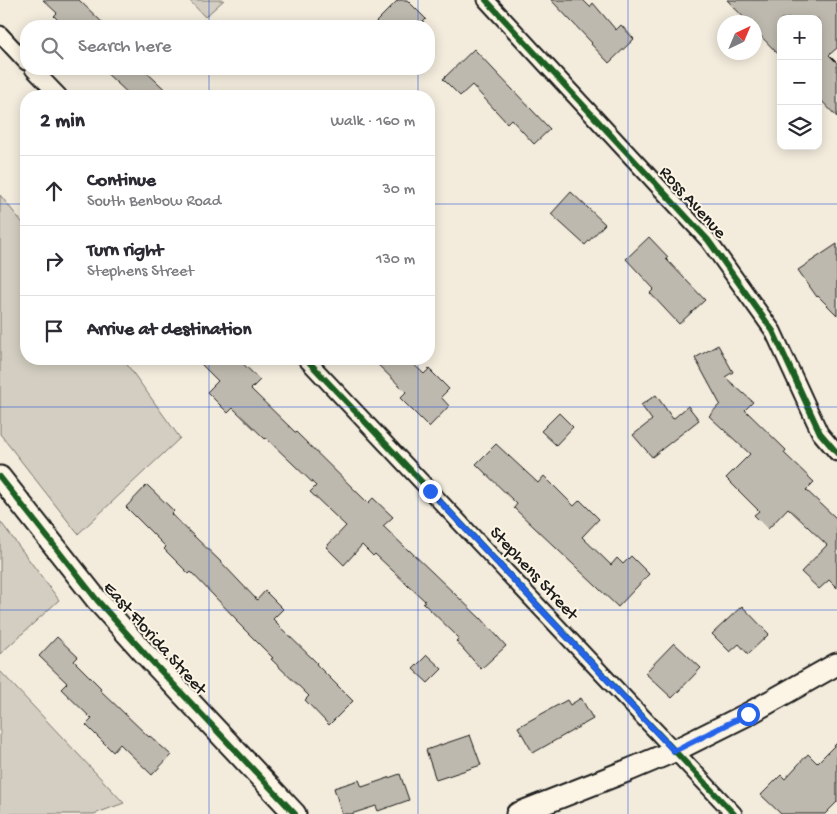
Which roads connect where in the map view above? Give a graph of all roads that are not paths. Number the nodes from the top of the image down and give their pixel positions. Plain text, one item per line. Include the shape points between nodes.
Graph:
1 (486, 0) edge
2 (0, 34) edge
3 (20, 56) edge
4 (39, 75) edge
5 (53, 90) edge
6 (312, 365) edge
7 (837, 453) edge
8 (0, 477) edge
9 (837, 664) edge
10 (674, 751) junction
11 (295, 814) edge
12 (517, 814) edge
13 (734, 814) edge

1 - 7 street, Ross Avenue via 708,240 773,331 820,433
2 - 3 street
4 - 5 street
6 - 10 street, Stephens Street
8 - 11 main road, East Florida Street via 97,600
9 - 10 main road
10 - 12 main road
10 - 13 street, Stephens Street

